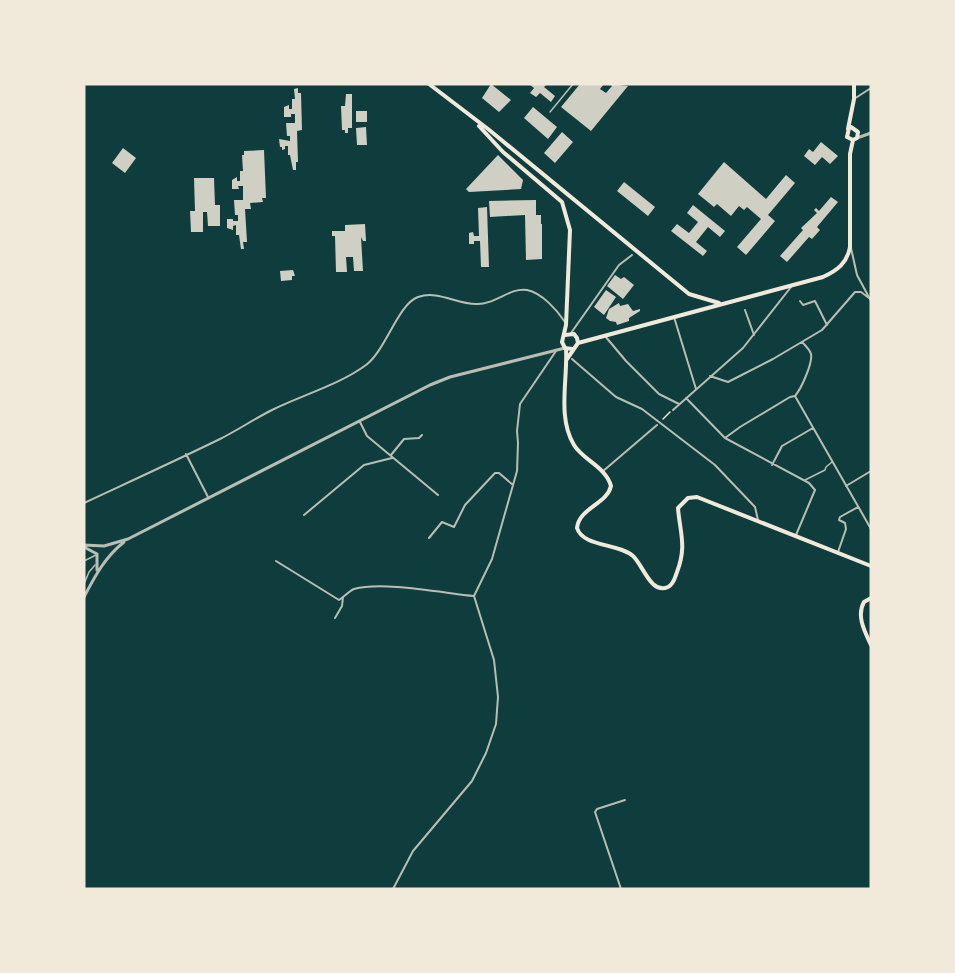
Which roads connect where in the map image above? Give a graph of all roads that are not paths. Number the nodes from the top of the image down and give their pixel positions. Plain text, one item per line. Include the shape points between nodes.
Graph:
1 (429, 84) edge
2 (573, 84) edge
3 (854, 84) edge
4 (871, 88) edge
5 (854, 99) junction
6 (550, 112) dead end
7 (475, 121) junction
8 (849, 128) junction
9 (857, 131) junction
10 (869, 134) edge
11 (855, 139) junction
12 (850, 247) junction
13 (632, 255) dead end
14 (795, 284) junction
15 (870, 299) edge
16 (800, 301) dead end
17 (720, 304) junction
18 (745, 310) dead end
19 (674, 317) junction
20 (566, 325) junction
21 (827, 325) junction
22 (571, 333) junction
23 (754, 335) junction
24 (605, 336) junction
25 (563, 337) junction
26 (802, 342) junction
27 (578, 343) junction
28 (566, 348) junction
29 (558, 349) junction
30 (572, 349) junction
31 (569, 359) junction
32 (710, 376) junction
33 (696, 388) junction
34 (795, 396) junction
35 (686, 398) junction
36 (679, 404) junction
37 (673, 410) road end
38 (360, 422) junction
39 (658, 424) junction
40 (813, 428) junction
41 (422, 435) dead end
42 (725, 438) junction
43 (186, 454) junction
44 (392, 457) junction
45 (832, 462) junction
46 (772, 465) junction
47 (871, 471) edge
48 (602, 472) junction
49 (805, 480) junction
50 (513, 486) junction
51 (846, 486) junction
52 (438, 495) dead end
53 (208, 497) junction
54 (84, 503) edge
55 (859, 507) junction
56 (304, 515) dead end
57 (758, 520) junction
58 (870, 524) edge
59 (871, 529) edge
60 (796, 536) junction
61 (429, 538) dead end
62 (128, 539) junction
63 (84, 546) edge
64 (103, 546) junction
65 (838, 552) junction
66 (98, 555) junction
67 (108, 556) junction
68 (84, 561) edge
69 (276, 561) dead end
70 (98, 563) junction
71 (871, 566) edge
72 (97, 572) junction
73 (88, 574) junction
74 (84, 577) edge
75 (84, 584) edge
76 (474, 596) junction
77 (84, 597) edge
78 (343, 597) junction
79 (871, 598) edge
80 (335, 618) dead end
81 (871, 645) edge
82 (625, 800) dead end
83 (393, 889) edge
84 (621, 889) edge

1 - 7 main road
2 - 6 street
3 - 5 main road
4 - 5 street
5 - 8 main road
7 - 17 main road via 689,294
7 - 20 main road via 503,152 562,202 570,230
8 - 9 main road
8 - 11 main road via 847,137
9 - 10 street
9 - 11 main road
10 - 11 street
11 - 12 main road via 850,154
12 - 14 main road via 844,262 834,272
12 - 15 street via 857,275
13 - 22 street via 619,265
14 - 17 main road
14 - 23 street
15 - 21 street via 855,292
16 - 21 street via 803,305 815,301
17 - 19 main road
18 - 23 street
19 - 24 main road
19 - 33 street
20 - 25 main road
20 - 43 street via 540,296 526,290 491,303 475,304 440,295 420,296 406,307 367,365
21 - 26 street
22 - 25 main road
22 - 27 main road
23 - 32 street
24 - 27 main road
24 - 36 street via 659,394
25 - 28 main road
25 - 29 street
26 - 32 street via 728,382
26 - 34 street via 810,353 810,363
27 - 30 main road
28 - 29 street
28 - 30 main road
28 - 31 main road
29 - 38 street via 450,377
29 - 50 street via 520,404
30 - 31 main road
31 - 39 street via 616,398 642,409
31 - 48 main road via 565,413 568,429 574,445
32 - 33 street
33 - 35 street
34 - 40 street
34 - 42 street
35 - 36 street
35 - 42 street
36 - 37 street
38 - 44 street via 367,436
38 - 53 street
39 - 48 street
39 - 57 street via 726,475 755,507
40 - 45 street
40 - 46 street via 782,446
41 - 44 street via 404,439
42 - 46 street
43 - 53 street
43 - 54 street
44 - 52 street
44 - 56 street via 364,465
45 - 49 street
45 - 51 street
46 - 49 street
47 - 51 street
48 - 57 main road via 611,489 578,520 578,532 583,538 634,557 656,587 671,585 683,556 678,508 682,502 703,498
49 - 60 street via 814,490
50 - 61 street via 495,473 465,505 454,527 442,522
50 - 76 street via 492,559
51 - 55 street
53 - 62 street
55 - 58 street
55 - 65 street via 839,520 846,529
57 - 60 main road
58 - 59 street
60 - 65 main road
62 - 64 street
62 - 67 street
63 - 64 street
63 - 66 street
64 - 66 street via 98,548
64 - 67 street via 109,549
65 - 71 main road
66 - 67 street via 102,559
66 - 68 street
66 - 70 street
67 - 72 street
69 - 78 street via 339,600
70 - 72 street
70 - 73 street
72 - 77 street
73 - 74 street
73 - 75 street
76 - 78 street via 377,587 353,590
76 - 83 street via 494,660 498,714 493,734 472,781 413,851
78 - 80 street
79 - 81 main road via 864,602 861,614
82 - 84 street via 595,812

